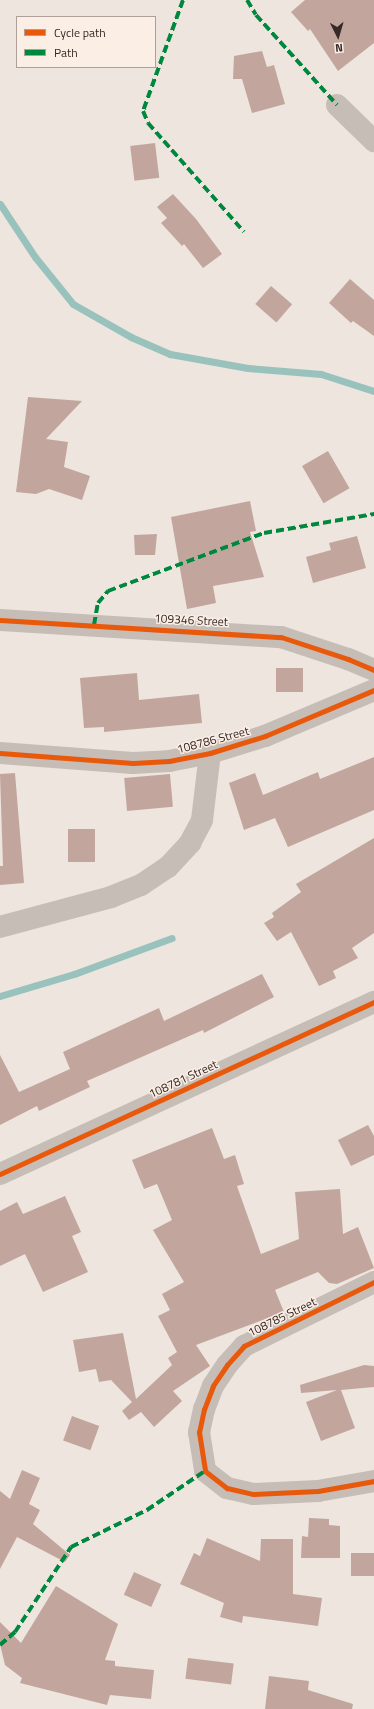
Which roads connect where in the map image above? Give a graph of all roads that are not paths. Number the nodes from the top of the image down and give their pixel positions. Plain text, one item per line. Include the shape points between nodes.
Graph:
1 (337, 105) dead end
2 (374, 141) edge
3 (0, 620) edge
4 (374, 670) edge
5 (374, 690) edge
6 (0, 753) edge
7 (210, 754) junction
8 (0, 927) edge
9 (374, 1002) edge
10 (0, 1174) edge
11 (374, 1282) edge
12 (374, 1481) edge

1 - 2 street
3 - 4 street, 109346 Street via 281,637
5 - 7 street, 108786 Street via 265,736
6 - 7 street, 108786 Street via 134,763 169,761
7 - 8 street via 202,820 190,843 168,867 141,885 111,897
9 - 10 street, 108781 Street
11 - 12 street, 108785 Street via 244,1346 227,1365 214,1386 204,1409 199,1432 205,1471 228,1488 253,1494 318,1491

